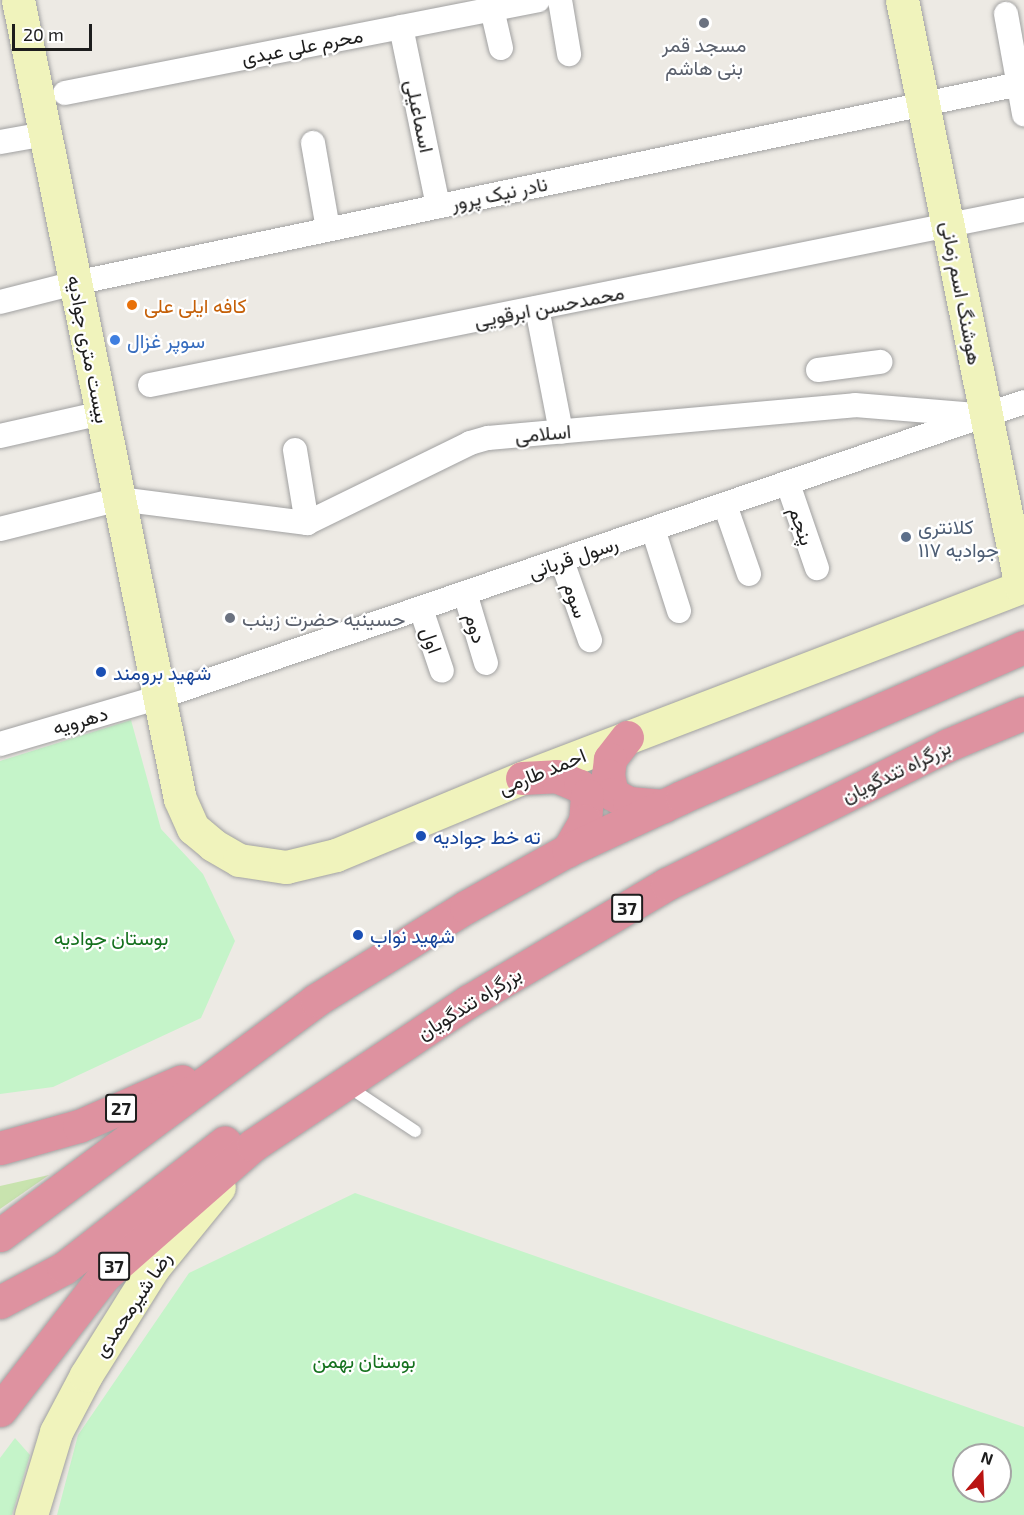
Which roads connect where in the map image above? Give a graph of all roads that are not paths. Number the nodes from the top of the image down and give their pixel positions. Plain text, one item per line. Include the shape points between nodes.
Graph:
1 (18, 0) edge
2 (538, 0) edge
3 (560, 0) edge
4 (902, 0) edge
5 (482, 7) edge
6 (1006, 14) dead end
7 (401, 27) junction
8 (501, 48) dead end
9 (569, 54) dead end
10 (1021, 84) edge
11 (65, 93) dead end
12 (923, 102) junction
13 (1024, 114) edge
14 (45, 134) junction
15 (0, 142) edge
16 (313, 143) dead end
17 (438, 206) junction
18 (1024, 210) edge
19 (948, 226) junction
20 (328, 229) junction
21 (75, 283) junction
22 (0, 302) edge
23 (537, 308) junction
24 (880, 362) dead end
25 (851, 367) junction
26 (818, 370) dead end
27 (150, 385) dead end
28 (1024, 402) edge
29 (855, 405) junction
30 (102, 413) junction
31 (986, 416) junction
32 (561, 432) junction
33 (0, 436) edge
34 (295, 450) dead end
35 (788, 484) junction
36 (119, 499) junction
37 (725, 505) junction
38 (307, 523) junction
39 (0, 529) edge
40 (653, 529) junction
41 (562, 561) junction
42 (817, 568) dead end
43 (749, 574) dead end
44 (1022, 586) edge
45 (465, 593) junction
46 (421, 609) junction
47 (680, 611) dead end
48 (590, 640) dead end
49 (1024, 646) edge
50 (486, 663) dead end
51 (442, 671) dead end
52 (160, 697) junction
53 (1024, 713) edge
54 (1, 737) edge
55 (627, 737) junction
56 (522, 778) junction
57 (664, 806) junction
58 (568, 850) junction
59 (388, 1055) junction
60 (239, 1056) junction
61 (345, 1084) junction
62 (415, 1131) dead end
63 (241, 1143) junction
64 (0, 1148) edge
65 (0, 1235) edge
66 (0, 1302) edge
67 (0, 1410) edge
68 (31, 1515) edge

1 - 14 street, بیست متری جوادیه
2 - 5 street, محرم علی عبدی
3 - 9 street
4 - 12 street, هوشنگ اسم زمانی
5 - 7 street, محرم علی عبدی
5 - 8 street
6 - 10 street
7 - 11 street, محرم علی عبدی
7 - 17 street, اسماعیلی
10 - 12 street, نادر نیک پرور
10 - 13 street
12 - 17 street, نادر نیک پرور
12 - 19 street, هوشنگ اسم زمانی
14 - 15 street
14 - 21 street, بیست متری جوادیه
16 - 20 street
17 - 20 street, نادر نیک پرور
18 - 19 street, محمدحسن ابرقویی
19 - 23 street, محمدحسن ابرقویی
19 - 31 street, هوشنگ اسم زمانی
20 - 21 street, نادر نیک پرور
21 - 22 street, نادر نیک پرور
21 - 30 street, بیست متری جوادیه
23 - 27 street, محمدحسن ابرقویی
23 - 32 street
24 - 25 street
25 - 26 street
25 - 29 street
28 - 31 street, رسول قربانی
29 - 31 street, اسلامی
29 - 32 street, اسلامی
30 - 33 street
30 - 36 street, بیست متری جوادیه
31 - 35 street, رسول قربانی
31 - 44 street, هوشنگ اسم زمانی
32 - 38 street, اسلامی via 470,443
34 - 38 street
35 - 37 street, رسول قربانی
35 - 42 street, پنجم
36 - 38 street
36 - 39 street
36 - 52 street, بیست متری جوادیه
37 - 40 street, رسول قربانی
37 - 43 street
40 - 41 street, رسول قربانی
40 - 47 street
41 - 45 street, رسول قربانی
41 - 48 street, سوم
44 - 55 street, احمد طارمی
45 - 46 street, رسول قربانی
45 - 50 street, دوم
46 - 51 street, اول
46 - 52 street, رسول قربانی
49 - 57 highway
52 - 54 street, دهرویه
52 - 56 street, احمد طارمی via 180,799 193,828 239,860 286,867 336,855
53 - 59 highway, بزرگراه تندگویان / 37 via 948,745 667,884 469,1001
55 - 56 street, احمد طارمی
55 - 57 highway via 610,759 612,794 629,803
56 - 58 highway via 556,776 580,786 587,795 585,820
57 - 58 highway
58 - 60 highway via 466,907 316,1000
59 - 61 highway, بزرگراه تندگویان / 37
59 - 63 highway via 313,1086
60 - 64 highway, 27 via 79,1126
60 - 65 highway
61 - 62 lane
61 - 63 highway, بزرگراه تندگویان / 37
63 - 66 highway via 64,1268
63 - 67 highway, بزرگراه تندگویان / 37 via 104,1276
63 - 68 street, رضا شیرمحمدی via 153,1268 86,1375 56,1432

